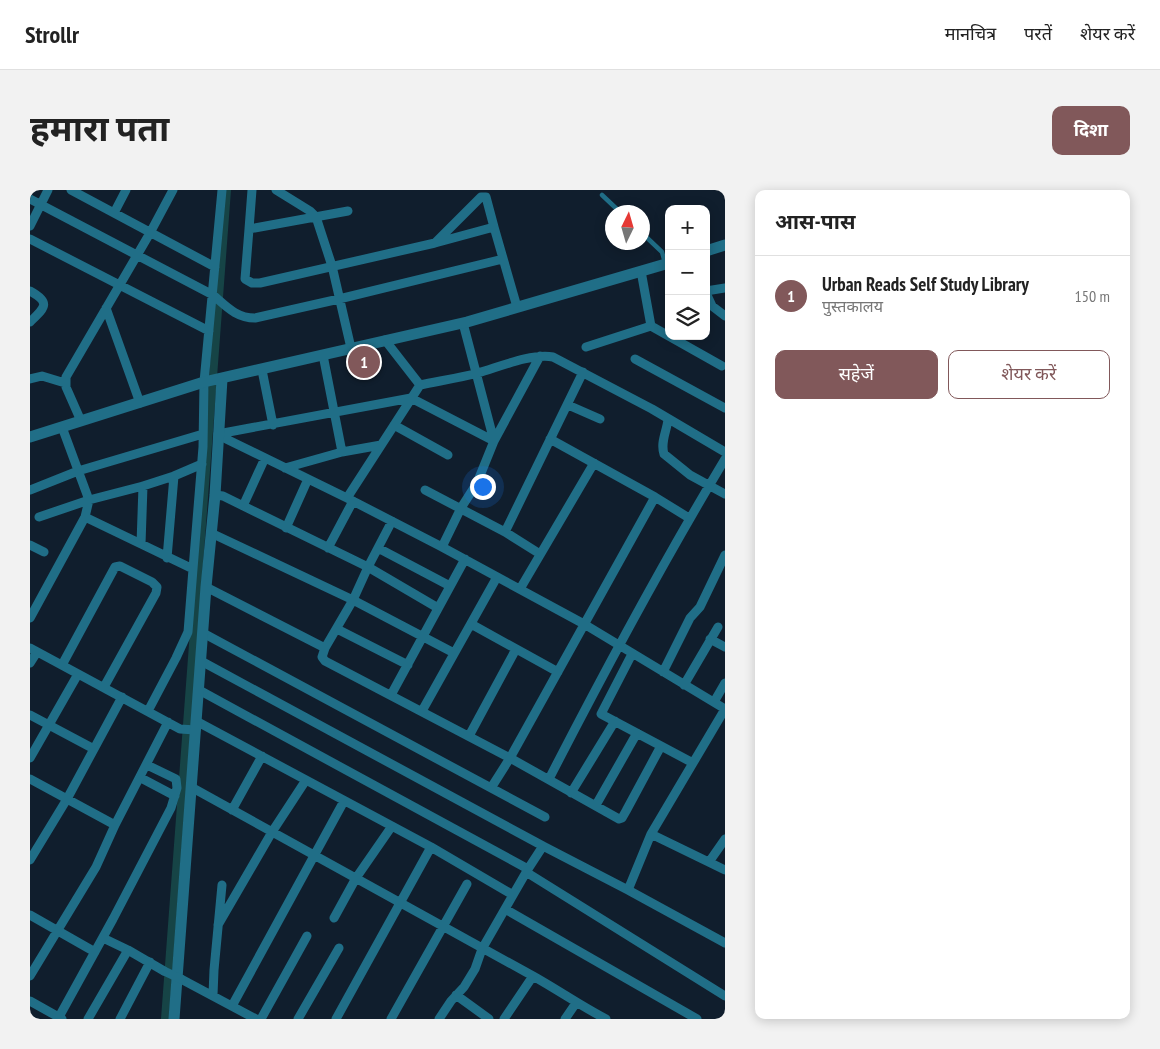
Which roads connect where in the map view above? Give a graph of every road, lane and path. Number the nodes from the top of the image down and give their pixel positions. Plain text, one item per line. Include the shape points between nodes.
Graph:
1 (48, 190) edge
2 (71, 190) edge
3 (126, 190) edge
4 (172, 190) edge
5 (222, 190) edge
6 (252, 190) edge
7 (276, 190) edge
8 (86, 194) edge
9 (602, 195) dead end
10 (30, 199) edge
11 (41, 204) junction
12 (613, 205) edge
13 (348, 211) dead end
14 (114, 213) junction
15 (316, 216) junction
16 (30, 226) edge
17 (494, 227) junction
18 (249, 228) junction
19 (150, 233) junction
20 (30, 239) edge
21 (650, 241) edge
22 (435, 243) junction
23 (725, 246) edge
24 (710, 250) edge
25 (137, 256) junction
26 (503, 259) junction
27 (665, 259) edge
28 (665, 264) edge
29 (215, 266) junction
30 (332, 266) junction
31 (641, 271) junction
32 (120, 285) junction
33 (725, 288) edge
34 (30, 291) edge
35 (710, 291) edge
36 (213, 295) junction
37 (707, 295) edge
38 (339, 299) junction
39 (517, 307) junction
40 (106, 308) junction
41 (725, 316) edge
42 (30, 322) edge
43 (462, 323) junction
44 (651, 326) junction
45 (209, 331) junction
46 (385, 340) junction
47 (586, 347) dead end
48 (351, 348) junction
49 (323, 355) junction
50 (540, 356) junction
51 (634, 359) dead end
52 (722, 366) dead end
53 (262, 370) junction
54 (583, 372) junction
55 (476, 373) junction
56 (30, 379) edge
57 (221, 379) junction
58 (205, 382) junction
59 (65, 383) junction
60 (420, 385) junction
61 (410, 398) junction
62 (140, 403) junction
63 (568, 404) junction
64 (725, 408) edge
65 (334, 412) junction
66 (600, 419) dead end
67 (668, 419) junction
68 (80, 421) junction
69 (273, 425) junction
70 (394, 425) junction
71 (62, 427) junction
72 (203, 434) junction
73 (218, 435) junction
74 (30, 437) edge
75 (550, 439) junction
76 (494, 441) junction
77 (381, 445) junction
78 (342, 452) junction
79 (725, 452) edge
80 (448, 454) dead end
81 (265, 458) junction
82 (725, 459) edge
83 (594, 463) junction
84 (202, 464) junction
85 (285, 468) junction
86 (78, 471) junction
87 (174, 476) junction
88 (308, 479) junction
89 (709, 485) junction
90 (143, 486) junction
91 (30, 490) edge
92 (425, 490) dead end
93 (725, 494) edge
94 (215, 495) junction
95 (655, 496) junction
96 (89, 500) junction
97 (350, 500) junction
98 (243, 506) junction
99 (461, 508) junction
100 (39, 517) dead end
101 (85, 517) junction
102 (689, 518) junction
103 (392, 521) junction
104 (286, 528) junction
105 (505, 532) junction
106 (211, 533) junction
107 (141, 544) junction
108 (30, 545) edge
109 (442, 547) junction
110 (328, 548) junction
111 (378, 548) junction
112 (44, 552) dead end
113 (540, 554) junction
114 (725, 555) edge
115 (168, 558) junction
116 (465, 559) junction
117 (368, 567) junction
118 (193, 569) junction
119 (497, 577) junction
120 (450, 586) junction
121 (206, 587) junction
122 (520, 589) junction
123 (352, 600) junction
124 (438, 608) junction
125 (30, 618) edge
126 (471, 624) junction
127 (584, 624) junction
128 (718, 627) dead end
129 (337, 629) junction
130 (203, 632) junction
131 (423, 637) junction
132 (710, 639) junction
133 (618, 646) junction
134 (725, 647) edge
135 (325, 648) junction
136 (516, 649) junction
137 (33, 650) edge
138 (454, 653) junction
139 (632, 654) junction
140 (201, 661) junction
141 (30, 663) edge
142 (62, 665) junction
143 (408, 665) junction
144 (558, 672) junction
145 (663, 672) junction
146 (78, 674) junction
147 (725, 683) edge
148 (684, 685) junction
149 (104, 688) junction
150 (199, 690) junction
151 (391, 695) junction
152 (122, 697) junction
153 (714, 702) junction
154 (725, 709) edge
155 (148, 711) junction
156 (422, 711) junction
157 (30, 715) edge
158 (615, 721) junction
159 (168, 722) junction
160 (48, 726) junction
161 (194, 727) junction
162 (637, 733) junction
163 (469, 736) junction
164 (661, 746) junction
165 (94, 749) junction
166 (262, 756) junction
167 (30, 758) edge
168 (510, 758) junction
169 (693, 764) junction
170 (147, 765) junction
171 (140, 778) junction
172 (30, 779) edge
173 (549, 779) junction
174 (306, 780) junction
175 (191, 787) junction
176 (491, 788) junction
177 (571, 793) junction
178 (175, 796) junction
179 (67, 799) junction
180 (344, 800) junction
181 (596, 805) junction
182 (232, 810) junction
183 (544, 817) dead end
184 (115, 825) junction
185 (392, 826) junction
186 (272, 832) junction
187 (652, 834) junction
188 (725, 839) edge
189 (543, 846) junction
190 (431, 848) junction
191 (314, 855) junction
192 (30, 860) edge
193 (709, 862) junction
194 (527, 870) junction
195 (725, 870) edge
196 (356, 878) junction
197 (467, 884) dead end
198 (222, 885) dead end
199 (628, 890) junction
200 (513, 895) junction
201 (400, 902) junction
202 (506, 909) junction
203 (30, 915) edge
204 (334, 918) dead end
205 (218, 925) junction
206 (443, 925) junction
207 (58, 930) junction
208 (307, 936) dead end
209 (103, 938) junction
210 (725, 943) edge
211 (339, 948) dead end
212 (482, 949) junction
213 (128, 950) junction
214 (95, 952) junction
215 (150, 962) junction
216 (30, 976) edge
217 (533, 976) junction
218 (213, 995) junction
219 (456, 996) junction
220 (725, 996) edge
221 (30, 1001) edge
222 (576, 1003) junction
223 (232, 1006) junction
224 (60, 1018) edge
225 (88, 1019) edge
226 (120, 1019) edge
227 (174, 1019) edge
228 (256, 1019) edge
229 (261, 1019) edge
230 (298, 1019) edge
231 (336, 1019) edge
232 (392, 1019) edge
233 (439, 1019) edge
234 (489, 1019) edge
235 (504, 1019) edge
236 (564, 1019) edge
237 (606, 1019) edge
238 (698, 1019) edge

1 - 11 street
2 - 8 street
3 - 14 street
4 - 19 street
5 - 29 street
6 - 18 street
7 - 15 street
8 - 14 street
9 - 12 lane
10 - 11 street
11 - 16 street
11 - 25 street
13 - 15 street
14 - 19 street
15 - 18 street
15 - 30 street
17 - 22 street
17 - 22 street via 487,198 482,196
17 - 26 street
18 - 30 street via 245,279 248,281 260,283
19 - 25 street
19 - 29 street
20 - 32 street
21 - 27 lane
22 - 30 street
23 - 24 street
25 - 32 street
25 - 36 street
26 - 38 street
26 - 39 street
28 - 31 street
29 - 36 street
30 - 38 street
31 - 39 street
31 - 44 street
32 - 40 street
32 - 45 street
33 - 35 street
34 - 42 street via 44,302 42,310
36 - 38 street via 236,315 255,318
36 - 45 street
37 - 41 street via 712,306
38 - 48 street
39 - 43 street
40 - 59 street via 68,371
40 - 62 street
43 - 46 street
43 - 55 street
44 - 47 street
44 - 52 street
45 - 58 street
46 - 48 street
46 - 60 street
48 - 49 street
49 - 53 street
49 - 65 street
50 - 54 street via 554,357
50 - 55 street
50 - 76 street
51 - 64 street
53 - 57 street
53 - 69 street
54 - 63 street
54 - 67 street
55 - 60 street
55 - 76 street
56 - 59 street via 42,376
57 - 58 street
57 - 73 street
58 - 62 street
58 - 72 street
59 - 68 street
60 - 61 street
61 - 65 street
61 - 70 street
61 - 76 street
62 - 68 street
63 - 66 street
63 - 75 street
65 - 69 street
65 - 78 street
67 - 79 street
67 - 89 street via 664,454
68 - 71 street
69 - 73 street
70 - 77 street
70 - 80 street
71 - 74 street
71 - 86 street
72 - 84 street
72 - 86 street
73 - 81 street
73 - 94 street
75 - 83 street
75 - 105 street
76 - 99 street
77 - 78 street
77 - 97 street
78 - 85 street
81 - 85 street
81 - 98 street
82 - 89 street
83 - 95 street
83 - 113 street
84 - 87 street
84 - 118 street
85 - 88 street
86 - 91 street
86 - 96 street
87 - 90 street
87 - 115 street
88 - 97 street
88 - 104 street
89 - 93 street
89 - 102 street
90 - 96 street
90 - 107 street
92 - 99 street
94 - 98 street
94 - 106 street
95 - 102 street
95 - 127 street
96 - 100 street
96 - 101 street
97 - 103 street
97 - 110 street
98 - 104 street
99 - 105 street
99 - 109 street
101 - 107 street
101 - 125 street
102 - 133 street
103 - 109 street
103 - 111 street
104 - 110 street
105 - 113 street
106 - 121 street
106 - 123 street
107 - 115 street
108 - 112 street
109 - 116 street
110 - 117 street
111 - 117 street
111 - 120 street
113 - 122 street
114 - 145 street
115 - 118 street
116 - 119 street
116 - 120 street
117 - 123 street
117 - 124 street
118 - 155 street via 188,632
119 - 122 street
119 - 126 street
120 - 124 street
121 - 130 street
121 - 135 street
122 - 127 street
123 - 129 street
123 - 131 street
124 - 131 street
126 - 136 street
126 - 138 street
127 - 133 street
127 - 144 street
128 - 132 street
129 - 135 street
129 - 143 street
130 - 140 street
130 - 176 street
131 - 138 street
131 - 143 street
132 - 134 street
132 - 148 street
133 - 139 street
133 - 173 street
135 - 151 street via 322,655 325,661
136 - 144 street
136 - 163 street
137 - 141 street
137 - 142 street
138 - 156 street
139 - 145 street
139 - 158 street via 601,712
140 - 150 street
140 - 189 street
142 - 146 street
142 - 149 street via 115,567 120,566 152,582 157,587 156,594
143 - 151 street
144 - 168 street
145 - 148 street
146 - 149 street
146 - 160 street
147 - 153 street
148 - 153 street
149 - 152 street
150 - 161 street
150 - 194 street
151 - 156 street
152 - 155 street
152 - 165 street
153 - 154 street
154 - 169 street
155 - 159 street
156 - 163 street
157 - 160 street
158 - 162 street
158 - 177 street
159 - 161 street via 180,729
159 - 170 street
160 - 165 street
160 - 167 street
161 - 166 street
161 - 175 street
162 - 164 street
162 - 181 street
163 - 168 street
164 - 169 street
164 - 181 street via 622,818 616,818
165 - 179 street
166 - 174 street
166 - 182 street
168 - 173 street
168 - 176 street
169 - 187 street
170 - 171 street
170 - 178 street via 176,779
171 - 178 street
171 - 184 street
172 - 179 street
173 - 177 street
174 - 180 street
174 - 186 street
175 - 182 street
175 - 227 street
176 - 183 street
177 - 181 street
178 - 209 street
179 - 184 street
179 - 192 street
180 - 185 street
180 - 191 street
182 - 186 street
184 - 207 street via 96,867
185 - 190 street
185 - 196 street
186 - 191 street
186 - 205 street
187 - 193 street
187 - 199 street
188 - 193 street
189 - 194 street
189 - 199 street
190 - 200 street
190 - 201 street
191 - 196 street
191 - 223 street
193 - 195 street
194 - 200 street
194 - 220 street
196 - 201 street
196 - 204 street
197 - 206 street
198 - 205 street
199 - 210 street
200 - 202 street
201 - 206 street
201 - 231 street
202 - 212 street
202 - 238 street
203 - 207 street
205 - 218 street
206 - 212 street
206 - 232 street
207 - 214 street
207 - 216 street
208 - 229 street
209 - 213 street
209 - 214 street
211 - 230 street
212 - 217 street
212 - 219 street via 475,969
213 - 215 street
213 - 225 street
214 - 224 street
215 - 218 street, bridge
215 - 226 street
217 - 222 street
217 - 235 street
218 - 223 street
219 - 233 street
219 - 234 street
221 - 224 street
222 - 236 street
222 - 237 street
223 - 228 street

